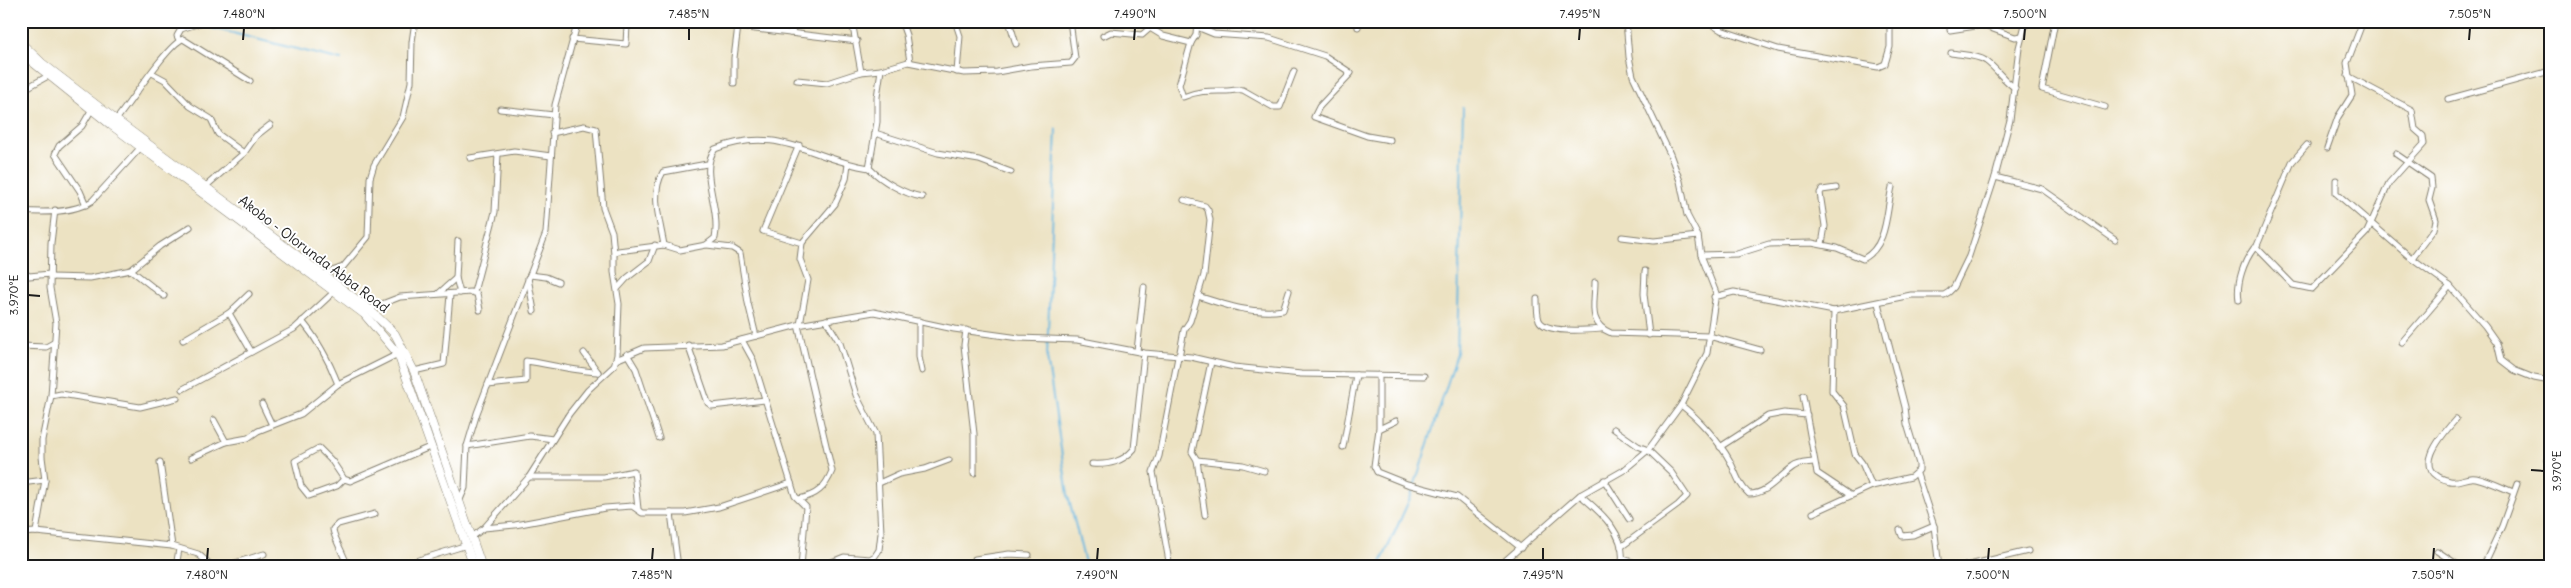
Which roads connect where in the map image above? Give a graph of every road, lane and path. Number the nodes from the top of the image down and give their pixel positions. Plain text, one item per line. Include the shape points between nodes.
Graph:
1 (206, 21) edge
2 (415, 21) edge
3 (578, 21) edge
4 (648, 21) edge
5 (688, 21) edge
6 (797, 21) edge
7 (852, 21) edge
8 (901, 21) edge
9 (955, 21) edge
10 (1009, 21) edge
11 (1070, 21) edge
12 (1152, 21) edge
13 (1626, 21) edge
14 (1706, 21) edge
15 (1890, 21) edge
16 (2026, 21) edge
17 (2055, 21) edge
18 (2363, 21) edge
19 (1197, 24) edge
20 (738, 26) junction
21 (1150, 28) junction
22 (1950, 30) dead end
23 (790, 33) junction
24 (1103, 36) dead end
25 (2022, 36) junction
26 (572, 39) junction
27 (179, 40) junction
28 (857, 41) junction
29 (21, 43) edge
30 (1191, 43) junction
31 (1016, 44) dead end
32 (21, 53) edge
33 (1951, 53) dead end
34 (910, 62) junction
35 (881, 70) junction
36 (2550, 71) edge
37 (861, 72) junction
38 (957, 72) junction
39 (1294, 72) dead end
40 (152, 73) junction
41 (48, 76) junction
42 (2348, 76) junction
43 (250, 80) dead end
44 (797, 80) dead end
45 (734, 83) dead end
46 (2015, 88) junction
47 (21, 91) edge
48 (2448, 98) dead end
49 (2105, 107) dead end
50 (92, 109) junction
51 (500, 109) dead end
52 (554, 115) junction
53 (116, 120) junction
54 (270, 125) dead end
55 (552, 133) junction
56 (875, 133) junction
57 (1390, 140) dead end
58 (799, 145) junction
59 (2307, 145) dead end
60 (141, 147) junction
61 (2327, 148) dead end
62 (244, 153) junction
63 (498, 154) junction
64 (2396, 154) dead end
65 (551, 156) junction
66 (470, 158) dead end
67 (2407, 162) junction
68 (707, 164) junction
69 (848, 164) junction
70 (869, 168) junction
71 (1011, 172) dead end
72 (1995, 177) junction
73 (2336, 180) dead end
74 (206, 186) junction
75 (1836, 188) dead end
76 (1892, 188) dead end
77 (922, 197) dead end
78 (215, 198) junction
79 (1184, 200) dead end
80 (86, 205) junction
81 (21, 210) edge
82 (55, 210) junction
83 (2370, 224) junction
84 (190, 227) dead end
85 (1698, 236) junction
86 (1622, 237) dead end
87 (2115, 240) dead end
88 (458, 241) dead end
89 (802, 243) junction
90 (1822, 244) junction
91 (655, 245) junction
92 (664, 245) junction
93 (706, 245) junction
94 (2256, 248) junction
95 (614, 254) junction
96 (1701, 255) junction
97 (2412, 258) junction
98 (131, 270) junction
99 (1645, 271) dead end
100 (23, 273) edge
101 (324, 274) junction
102 (50, 276) junction
103 (529, 277) junction
104 (456, 278) junction
105 (558, 282) dead end
106 (1595, 282) dead end
107 (2450, 286) junction
108 (1144, 287) dead end
109 (618, 288) junction
110 (1289, 291) dead end
111 (335, 292) junction
112 (474, 292) junction
113 (460, 293) junction
114 (249, 294) dead end
115 (438, 294) junction
116 (450, 295) junction
117 (164, 296) dead end
118 (1198, 296) junction
119 (1714, 297) junction
120 (1537, 299) dead end
121 (2239, 300) dead end
122 (1878, 303) junction
123 (369, 309) junction
124 (480, 310) dead end
125 (534, 311) dead end
126 (1834, 311) junction
127 (229, 313) junction
128 (826, 320) junction
129 (302, 321) junction
130 (919, 321) junction
131 (799, 325) junction
132 (966, 330) junction
133 (1601, 330) junction
134 (1650, 335) junction
135 (756, 336) junction
136 (1709, 336) junction
137 (183, 340) dead end
138 (742, 340) junction
139 (55, 342) junction
140 (2402, 342) dead end
141 (688, 345) junction
142 (21, 346) edge
143 (1760, 350) dead end
144 (251, 351) junction
145 (1136, 351) junction
146 (584, 353) dead end
147 (398, 354) junction
148 (1144, 354) junction
149 (626, 355) junction
150 (617, 357) junction
151 (1179, 357) junction
152 (1211, 362) junction
153 (414, 371) junction
154 (922, 371) dead end
155 (600, 373) junction
156 (1356, 375) junction
157 (1379, 376) junction
158 (1424, 376) dead end
159 (2550, 381) edge
160 (338, 384) junction
161 (488, 384) junction
162 (183, 390) dead end
163 (51, 396) junction
164 (1803, 396) dead end
165 (177, 398) dead end
166 (765, 400) junction
167 (262, 404) dead end
168 (1681, 406) junction
169 (1807, 415) junction
170 (2456, 419) dead end
171 (214, 420) dead end
172 (1396, 421) dead end
173 (272, 425) junction
174 (1379, 429) junction
175 (1614, 429) dead end
176 (659, 438) dead end
177 (553, 439) junction
178 (226, 442) junction
179 (432, 446) junction
180 (467, 446) junction
181 (1720, 447) junction
182 (1343, 448) dead end
183 (1648, 450) junction
184 (191, 458) dead end
185 (948, 460) dead end
186 (1197, 460) junction
187 (160, 462) dead end
188 (1813, 462) junction
189 (1092, 464) dead end
190 (1264, 471) dead end
191 (974, 473) dead end
192 (1917, 474) junction
193 (529, 477) junction
194 (344, 479) junction
195 (45, 480) junction
196 (1604, 480) junction
197 (21, 483) edge
198 (791, 483) junction
199 (879, 484) junction
200 (2517, 484) dead end
201 (1872, 486) junction
202 (2513, 492) junction
203 (1580, 495) junction
204 (1850, 495) junction
205 (799, 499) junction
206 (459, 503) junction
207 (638, 509) junction
208 (671, 513) junction
209 (1812, 513) dead end
210 (376, 514) dead end
211 (1205, 515) dead end
212 (1629, 518) dead end
213 (1934, 526) junction
214 (484, 528) junction
215 (1900, 530) dead end
216 (36, 532) junction
217 (21, 534) edge
218 (472, 537) junction
219 (467, 545) junction
220 (172, 546) junction
221 (1621, 547) junction
222 (179, 548) junction
223 (1520, 548) junction
224 (2028, 551) dead end
225 (2438, 551) dead end
226 (264, 554) dead end
227 (1029, 555) dead end
228 (1623, 559) junction
229 (176, 567) edge
230 (212, 567) edge
231 (231, 567) edge
232 (348, 567) edge
233 (396, 567) edge
234 (474, 567) edge
235 (482, 567) edge
236 (678, 567) edge
237 (747, 567) edge
238 (757, 567) edge
239 (801, 567) edge
240 (819, 567) edge
241 (975, 567) edge
242 (1170, 567) edge
243 (1498, 567) edge
244 (1621, 567) edge
245 (1648, 567) edge
246 (1940, 567) edge
247 (1962, 567) edge
248 (2461, 567) edge
249 (2483, 567) edge

1 - 27 street via 182,29 177,36
2 - 101 street via 411,82 403,117 374,165 370,178 368,237 343,267
3 - 26 street
4 - 26 street via 628,25 626,44
5 - 20 street
6 - 23 street
7 - 28 street
8 - 34 street
9 - 38 street via 960,36
10 - 31 street
11 - 38 street via 1075,58 1071,63 997,72
12 - 21 street
13 - 85 street via 1634,76 1670,154 1687,215
14 - 15 street via 1721,30 1778,49 1878,67 1885,64 1890,48
16 - 25 street
17 - 49 street via 2042,89
18 - 42 street via 2347,64
19 - 30 street
19 - 57 street via 1214,34 1269,38 1337,62 1351,73 1319,107 1314,117 1367,136
20 - 23 street
20 - 45 street
21 - 24 street via 1142,35 1110,32
21 - 30 street via 1163,36
22 - 25 street via 1982,25 2015,37
23 - 28 street
25 - 46 street
26 - 52 street
27 - 40 street via 162,56
27 - 43 street via 187,40
28 - 37 street
29 - 53 main road, Akobo - Olorunda Abba Road
30 - 39 street via 1179,85 1183,97 1208,89 1238,89 1273,107 1280,107
32 - 41 main road, Akobo - Olorunda Abba Road
33 - 46 street via 1986,61
34 - 35 street
34 - 38 street
35 - 37 street
35 - 56 street
36 - 48 street
37 - 44 street via 827,83
40 - 53 street
40 - 62 street via 165,80 190,106 211,119 218,134
41 - 47 street
41 - 50 main road, Akobo - Olorunda Abba Road
42 - 61 street via 2352,95 2338,117
42 - 67 street via 2412,110 2415,128 2423,136 2424,144
46 - 72 street
50 - 60 main road, Akobo - Olorunda Abba Road
50 - 80 street via 82,126 55,154
51 - 52 street
52 - 55 street
53 - 74 main road, Akobo - Olorunda Abba Road
54 - 62 street via 256,136
55 - 65 street
55 - 95 street via 584,126 596,129 603,208 612,232
56 - 70 street
56 - 71 street via 938,153 979,160
58 - 68 street via 772,140 734,143 715,149
58 - 69 street
58 - 89 street via 763,231
59 - 94 street via 2292,162
60 - 78 main road, Akobo - Olorunda Abba Road
60 - 80 street
62 - 74 street
63 - 65 street via 514,152
63 - 66 street
63 - 112 street via 495,212
64 - 67 street
65 - 103 street via 546,233
67 - 83 street via 2389,183
67 - 97 street via 2431,178 2429,200 2436,220 2434,229
68 - 92 street via 664,172 657,182 657,208
68 - 93 street via 717,216 715,238
69 - 70 street
69 - 89 street via 846,179 835,204
70 - 77 street via 878,177
72 - 87 street via 2048,192
72 - 122 street via 1969,256 1954,288 1944,295 1911,295
73 - 83 street via 2336,193
74 - 78 main road, Akobo - Olorunda Abba Road
75 - 90 street via 1820,193 1825,226
76 - 90 street via 1884,229 1870,256 1863,259
78 - 101 main road, Akobo - Olorunda Abba Road
78 - 111 main road, Akobo - Olorunda Abba Road
79 - 118 street via 1204,206 1210,214 1205,268
80 - 82 street
81 - 82 street
82 - 102 street
83 - 94 street via 2360,242 2312,289 2293,285
83 - 97 street
84 - 98 street
85 - 86 street via 1654,241
85 - 96 street
88 - 104 street
89 - 131 street via 800,259 808,280
90 - 96 street via 1774,243 1737,254
91 - 92 street
91 - 95 street
91 - 109 street via 649,261
92 - 93 street via 680,250
93 - 135 street via 740,252
94 - 121 street via 2249,255 2240,280
95 - 109 street
96 - 119 street via 1716,294
97 - 107 street
98 - 102 street via 90,278
98 - 117 street
99 - 134 street via 1644,294
100 - 102 street
101 - 123 main road, Akobo - Olorunda Abba Road
102 - 139 street via 56,314
103 - 105 street via 546,277
103 - 125 street
103 - 161 street
104 - 113 street
104 - 115 street
106 - 133 street via 1595,322
107 - 140 street
107 - 159 street via 2497,343 2501,360 2514,370
108 - 145 street
109 - 150 street
110 - 118 street via 1283,310 1265,312
111 - 129 street
111 - 147 main road, Akobo - Olorunda Abba Road via 364,314
112 - 113 street
112 - 124 street
113 - 116 street
114 - 127 street
115 - 116 street
115 - 123 street via 400,296
116 - 153 street via 444,364
118 - 151 street via 1184,330
119 - 126 street via 1734,292
119 - 136 street
120 - 133 street via 1539,320 1544,325 1572,331
122 - 126 street
122 - 192 street via 1920,464
123 - 153 main road, Akobo - Olorunda Abba Road via 395,334
126 - 201 street via 1832,390 1844,406 1855,454
127 - 137 street
127 - 144 street
128 - 130 street via 874,312
128 - 131 street
128 - 199 street via 840,343 856,395 876,434
129 - 144 street via 281,338
129 - 160 street via 328,360
130 - 132 street
130 - 154 street
131 - 135 street
131 - 205 street via 832,471 824,488
132 - 145 street via 1019,338 1077,340
132 - 191 street via 964,345 974,434
133 - 134 street
134 - 136 street
135 - 138 street
136 - 143 street
136 - 168 street via 1708,353
138 - 141 street via 715,346
138 - 166 street via 753,360
139 - 142 street via 46,347
139 - 163 street
141 - 149 street via 644,348
141 - 166 street via 708,403 712,406
144 - 162 street
145 - 148 street
146 - 155 street
147 - 160 street
147 - 179 main road, Akobo - Olorunda Abba Road
148 - 151 street
148 - 189 street via 1134,449 1114,463
149 - 150 street
149 - 176 street via 636,369
150 - 155 street via 614,366
151 - 152 street
151 - 242 street via 1153,472
152 - 156 street via 1301,374
152 - 186 street via 1192,452
153 - 206 main road, Akobo - Olorunda Abba Road
155 - 161 street via 571,371 526,361 526,381
155 - 177 street
156 - 157 street
156 - 182 street
157 - 158 street
157 - 174 street
160 - 173 street via 305,412
161 - 180 street
163 - 165 street via 61,394 140,407
163 - 195 street via 42,440
164 - 169 street
166 - 198 street
167 - 173 street
168 - 181 street
168 - 183 street
169 - 181 street via 1768,416
169 - 188 street
170 - 202 street via 2433,448 2432,468 2436,475 2452,481 2476,478
171 - 178 street
172 - 174 street
173 - 178 street via 248,438
174 - 223 street via 1374,466 1377,472 1407,484 1457,497
175 - 183 street
177 - 180 street via 530,436
177 - 193 street
178 - 184 street
179 - 194 street via 350,481
179 - 219 main road, Akobo - Olorunda Abba Road
180 - 206 street via 465,488
181 - 188 street via 1741,486 1749,494 1776,482 1795,466
183 - 196 street via 1624,470
183 - 221 street via 1671,472 1686,497
185 - 199 street via 899,474
186 - 190 street via 1243,465
186 - 211 street
187 - 220 street
188 - 204 street via 1817,474
192 - 201 street
192 - 213 street
193 - 207 street via 604,477 634,471
193 - 214 street
194 - 194 street via 319,448 295,461 301,486 309,496 338,486
195 - 197 street
195 - 216 street
196 - 203 street
196 - 212 street
198 - 205 street
198 - 208 street via 719,507
199 - 240 street via 881,533 875,556 870,559 844,558
200 - 202 street
201 - 204 street
202 - 249 street
203 - 221 street via 1613,527
203 - 223 street
204 - 209 street
205 - 239 street via 806,507
206 - 218 main road, Akobo - Olorunda Abba Road
207 - 208 street via 642,513
207 - 214 street via 632,506 605,508
208 - 236 street
210 - 232 street via 338,524 333,529
213 - 215 street via 1913,535 1902,536
213 - 246 street
214 - 218 street
216 - 217 street
216 - 220 street
218 - 235 main road, Akobo - Olorunda Abba Road
219 - 233 street
219 - 234 main road, Akobo - Olorunda Abba Road
220 - 222 street
221 - 228 street
222 - 229 street
222 - 230 street via 198,554
223 - 243 street
224 - 247 street
225 - 248 street
226 - 231 street
227 - 241 street via 975,559
228 - 244 street
228 - 245 street
237 - 238 street

